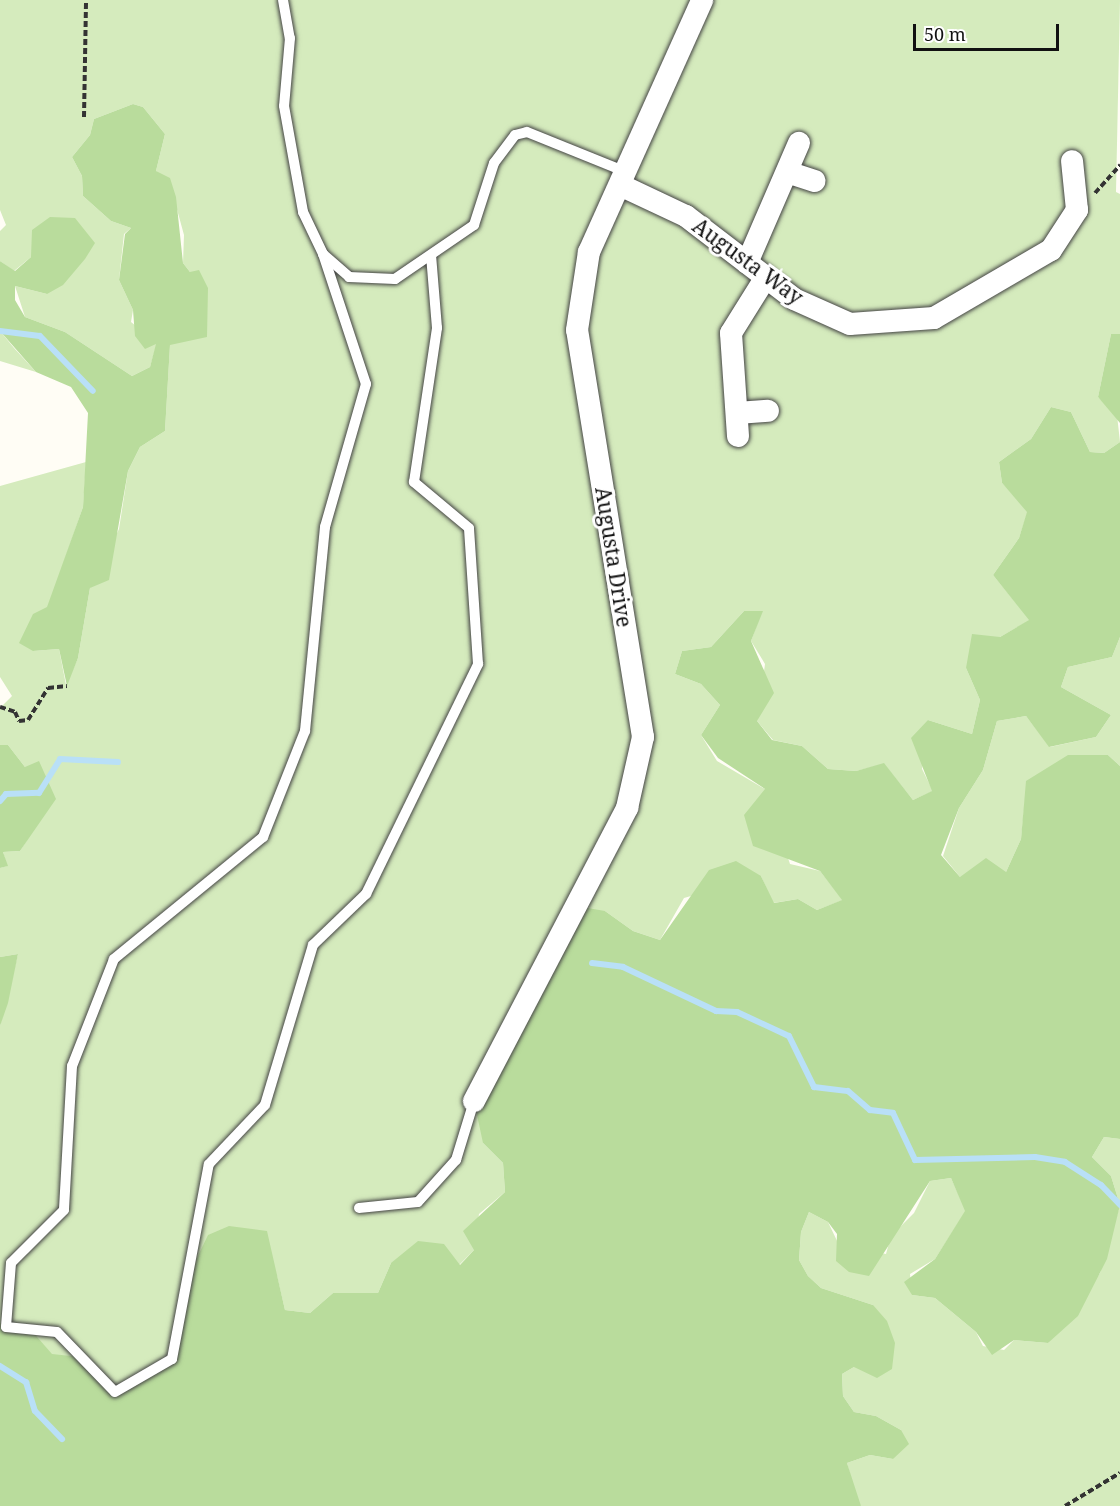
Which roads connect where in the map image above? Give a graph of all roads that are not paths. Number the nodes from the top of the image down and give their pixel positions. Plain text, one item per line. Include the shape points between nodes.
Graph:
1 (283, 0) edge
2 (702, 0) edge
3 (800, 143) dead end
4 (1072, 161) dead end
5 (787, 172) junction
6 (623, 178) junction
7 (815, 181) dead end
8 (323, 254) junction
9 (431, 255) junction
10 (747, 263) junction
11 (766, 278) junction
12 (768, 411) dead end
13 (737, 413) junction
14 (738, 436) dead end
15 (474, 1101) joint
16 (359, 1208) dead end

1 - 8 lane via 290,38 284,105 303,212
2 - 6 street, Augusta Drive
3 - 5 street
4 - 11 street, Augusta Way via 1077,210 1051,250 934,318 850,324 794,299
5 - 7 street
5 - 10 street
6 - 9 lane via 527,132 515,135 494,163 474,225
6 - 10 street, Augusta Way via 686,216
6 - 15 street, Augusta Drive via 589,252 577,330 643,737 627,808
8 - 9 lane via 349,277 379,282 395,279
8 - 9 lane via 366,384 325,527 304,731 263,837 114,959 72,1065 64,1210 10,1263 6,1327 57,1332 115,1392 172,1359 209,1164 265,1106 313,945 366,894 478,664 469,528 414,482 437,328
10 - 11 street, Augusta Way
11 - 13 street via 731,333
12 - 13 street
13 - 14 street
15 - 16 lane via 456,1160 418,1202

